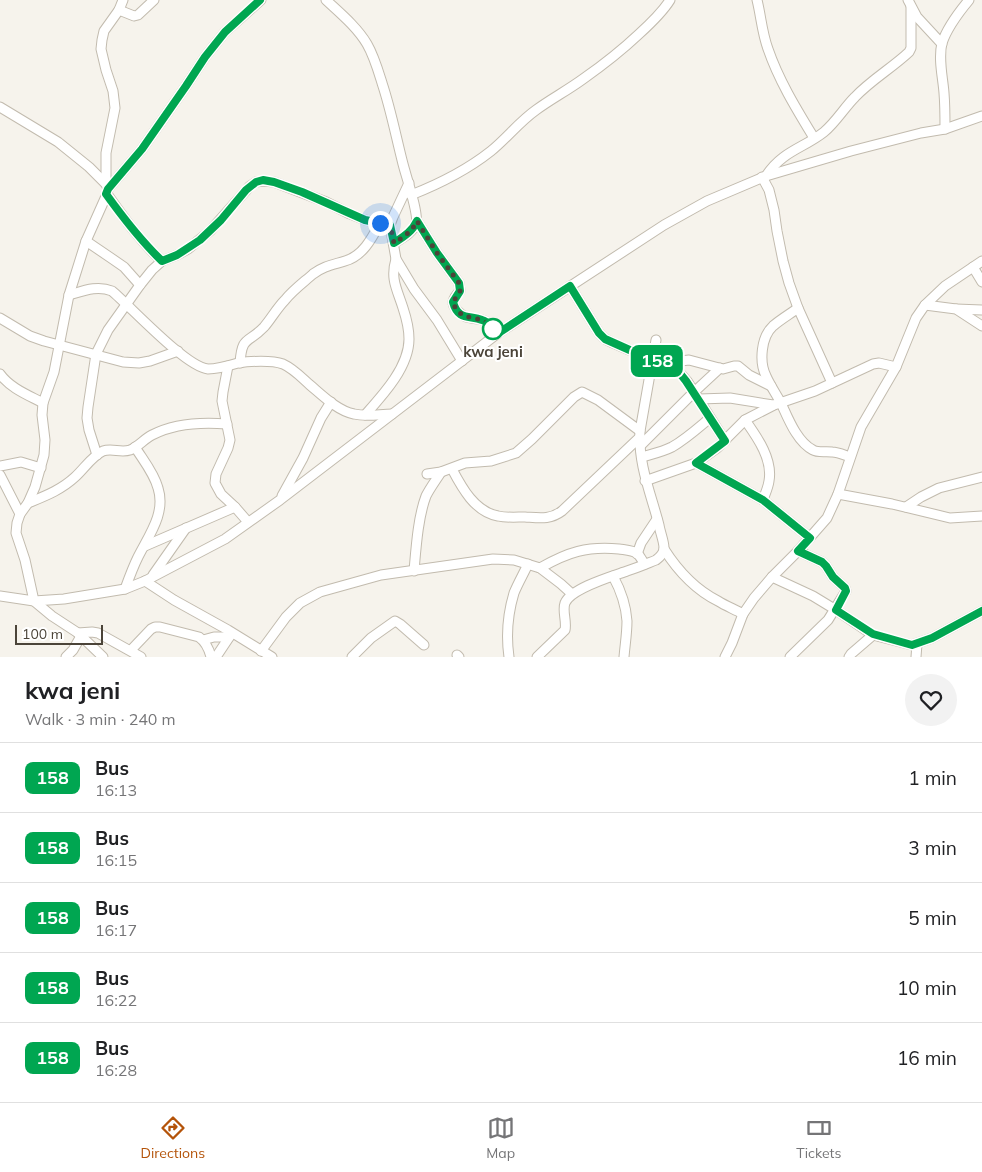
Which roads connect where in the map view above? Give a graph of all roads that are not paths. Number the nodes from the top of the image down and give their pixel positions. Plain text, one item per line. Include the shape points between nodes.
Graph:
1 (123, 0) edge
2 (154, 0) edge
3 (260, 0) edge
4 (326, 0) edge
5 (670, 0) edge
6 (758, 0) edge
7 (969, 0) edge
8 (910, 4) edge
9 (119, 10) junction
10 (942, 44) junction
11 (0, 107) edge
12 (982, 116) edge
13 (945, 129) junction
14 (814, 138) junction
15 (764, 176) junction
16 (409, 183) junction
17 (107, 189) junction
18 (411, 196) junction
19 (417, 221) junction
20 (380, 223) junction
21 (390, 225) junction
22 (86, 241) junction
23 (394, 243) junction
24 (396, 259) junction
25 (162, 261) junction
26 (982, 261) edge
27 (972, 267) junction
28 (982, 282) edge
29 (140, 285) junction
30 (570, 286) junction
31 (69, 295) junction
32 (126, 304) junction
33 (925, 305) junction
34 (798, 308) junction
35 (956, 309) junction
36 (982, 310) edge
37 (0, 318) edge
38 (982, 326) edge
39 (497, 334) junction
40 (656, 340) dead end
41 (60, 344) junction
42 (178, 351) junction
43 (96, 354) junction
44 (652, 360) junction
45 (462, 361) junction
46 (240, 363) junction
47 (228, 366) junction
48 (674, 366) junction
49 (896, 367) junction
50 (720, 368) junction
51 (1, 379) edge
52 (832, 383) junction
53 (771, 386) junction
54 (696, 396) junction
55 (331, 402) junction
56 (43, 403) junction
57 (777, 404) junction
58 (393, 414) junction
59 (365, 415) junction
60 (710, 418) junction
61 (745, 420) junction
62 (227, 424) junction
63 (640, 438) junction
64 (725, 441) junction
65 (135, 447) junction
66 (97, 455) junction
67 (642, 457) junction
68 (850, 457) junction
69 (696, 463) junction
70 (0, 466) edge
71 (41, 468) junction
72 (452, 469) junction
73 (441, 472) junction
74 (0, 474) edge
75 (427, 474) dead end
76 (982, 477) edge
77 (645, 481) junction
78 (838, 494) junction
79 (280, 500) junction
80 (763, 500) junction
81 (28, 503) junction
82 (235, 507) junction
83 (906, 507) junction
84 (20, 514) junction
85 (982, 516) edge
86 (657, 519) junction
87 (248, 522) junction
88 (186, 527) junction
89 (810, 538) junction
90 (145, 546) junction
91 (664, 549) junction
92 (798, 551) junction
93 (637, 554) junction
94 (528, 564) junction
95 (644, 564) junction
96 (540, 568) junction
97 (414, 571) junction
98 (613, 576) junction
99 (772, 578) junction
100 (148, 579) junction
101 (125, 590) junction
102 (572, 594) junction
103 (0, 596) edge
104 (34, 601) junction
105 (836, 610) junction
106 (982, 611) edge
107 (742, 614) junction
108 (873, 634) junction
109 (80, 635) junction
110 (230, 635) junction
111 (203, 640) junction
112 (917, 644) junction
113 (424, 645) dead end
114 (131, 650) junction
115 (261, 651) junction
116 (800, 654) edge
117 (354, 656) edge
118 (66, 657) edge
119 (103, 657) edge
120 (141, 657) edge
121 (212, 657) edge
122 (216, 657) edge
123 (272, 657) edge
124 (509, 657) edge
125 (537, 657) edge
126 (624, 657) edge
127 (725, 657) edge
128 (790, 657) edge
129 (849, 657) edge
130 (916, 657) edge

1 - 9 street
2 - 9 street via 138,15
3 - 17 street via 225,32 142,149
4 - 16 street via 354,27 377,65
5 - 18 street via 630,42 583,80 534,111 491,151 453,176
6 - 14 street via 767,47 775,68
7 - 10 street
8 - 10 street
8 - 14 street via 909,52 869,84 831,126
9 - 17 street via 104,32 101,49 115,108 106,153
10 - 13 street
11 - 17 street via 58,142 89,167
12 - 13 street
13 - 15 street
14 - 15 street via 776,163
15 - 30 street via 664,224
15 - 34 street via 770,190 782,261
16 - 18 street
16 - 21 street
17 - 22 street
17 - 25 street via 131,228
18 - 19 street
19 - 23 street via 408,234
19 - 39 street via 459,283 460,291 453,302 456,309 468,318 482,319
20 - 21 street
20 - 25 street via 263,180 246,190 200,240
20 - 46 street via 371,240 357,255 348,261 324,267 287,297 264,327 243,344
21 - 23 street
22 - 29 street via 124,267
22 - 31 street
23 - 24 street
24 - 45 street
24 - 59 street via 393,276 406,322 408,348 390,387
25 - 29 street
26 - 27 street
27 - 28 street
27 - 33 street
29 - 32 street
30 - 39 street
30 - 44 street via 605,339
31 - 32 street via 105,288
31 - 41 street
32 - 42 street
32 - 43 street
33 - 35 street
33 - 49 street via 916,318
34 - 52 street
34 - 53 street via 768,333 762,352 762,367
35 - 36 street
35 - 38 street
37 - 41 street via 30,336
39 - 45 street
40 - 44 street
41 - 43 street
41 - 56 street
42 - 43 street via 139,363
42 - 47 street via 207,369
43 - 66 street via 87,418
44 - 48 street
44 - 63 street
45 - 58 street
46 - 47 street
46 - 55 street via 282,364
47 - 62 street via 222,401
48 - 50 street via 689,360
48 - 54 street
49 - 52 street via 873,364
49 - 68 street via 861,427
50 - 53 street via 738,366
50 - 54 street
51 - 56 street
52 - 57 street
53 - 57 street
54 - 57 street
54 - 60 street
54 - 63 street
55 - 59 street via 347,412
55 - 79 street
56 - 71 street via 45,440
57 - 61 street
57 - 68 street via 811,449
58 - 59 street
58 - 79 street
60 - 64 street
60 - 67 street via 672,446
61 - 64 street
61 - 80 street via 766,457 770,479
62 - 65 street via 209,422 175,427 152,434
62 - 82 street via 230,440 215,483
63 - 67 street
63 - 72 street via 598,400 582,392 516,453 491,461 465,463
63 - 72 street via 562,511 545,518 499,516 483,511
64 - 69 street
65 - 66 street via 103,451
65 - 90 street via 158,488 160,505
66 - 81 street via 62,488
67 - 77 street
68 - 78 street
69 - 77 street
69 - 80 street
70 - 71 street via 21,462
71 - 81 street
72 - 73 street
73 - 75 street
73 - 97 street via 423,506
74 - 84 street
76 - 83 street via 938,488
77 - 86 street
78 - 83 street
78 - 89 street via 827,518
79 - 87 street
80 - 89 street
81 - 84 street
82 - 87 street
82 - 88 street
83 - 85 street via 950,518
84 - 104 street via 16,533
86 - 91 street
86 - 93 street
87 - 100 street via 225,539
88 - 90 street
88 - 100 street
89 - 92 street
90 - 101 street
91 - 95 street via 656,560
91 - 107 street via 692,584
92 - 99 street
92 - 105 street via 822,562 845,588
93 - 95 street
93 - 96 street via 626,550 586,549 562,556
94 - 96 street
94 - 97 street via 493,559
94 - 124 street via 514,592 509,613
95 - 98 street
96 - 102 street
97 - 115 street via 380,575 320,592 300,603
98 - 102 street
98 - 126 street via 624,602 627,621
99 - 105 street
99 - 107 street
100 - 101 street
100 - 110 street via 174,600
101 - 104 street
102 - 125 street via 564,605 565,630
103 - 104 street
104 - 109 street
105 - 108 street
105 - 116 street
106 - 112 street
107 - 127 street
108 - 112 street
108 - 129 street
109 - 114 street via 98,633
109 - 118 street
109 - 119 street
110 - 111 street
110 - 115 street
110 - 122 street
111 - 114 street via 155,627
111 - 121 street
112 - 130 street
113 - 117 street via 395,621 371,638
114 - 120 street
115 - 123 street
116 - 128 street

